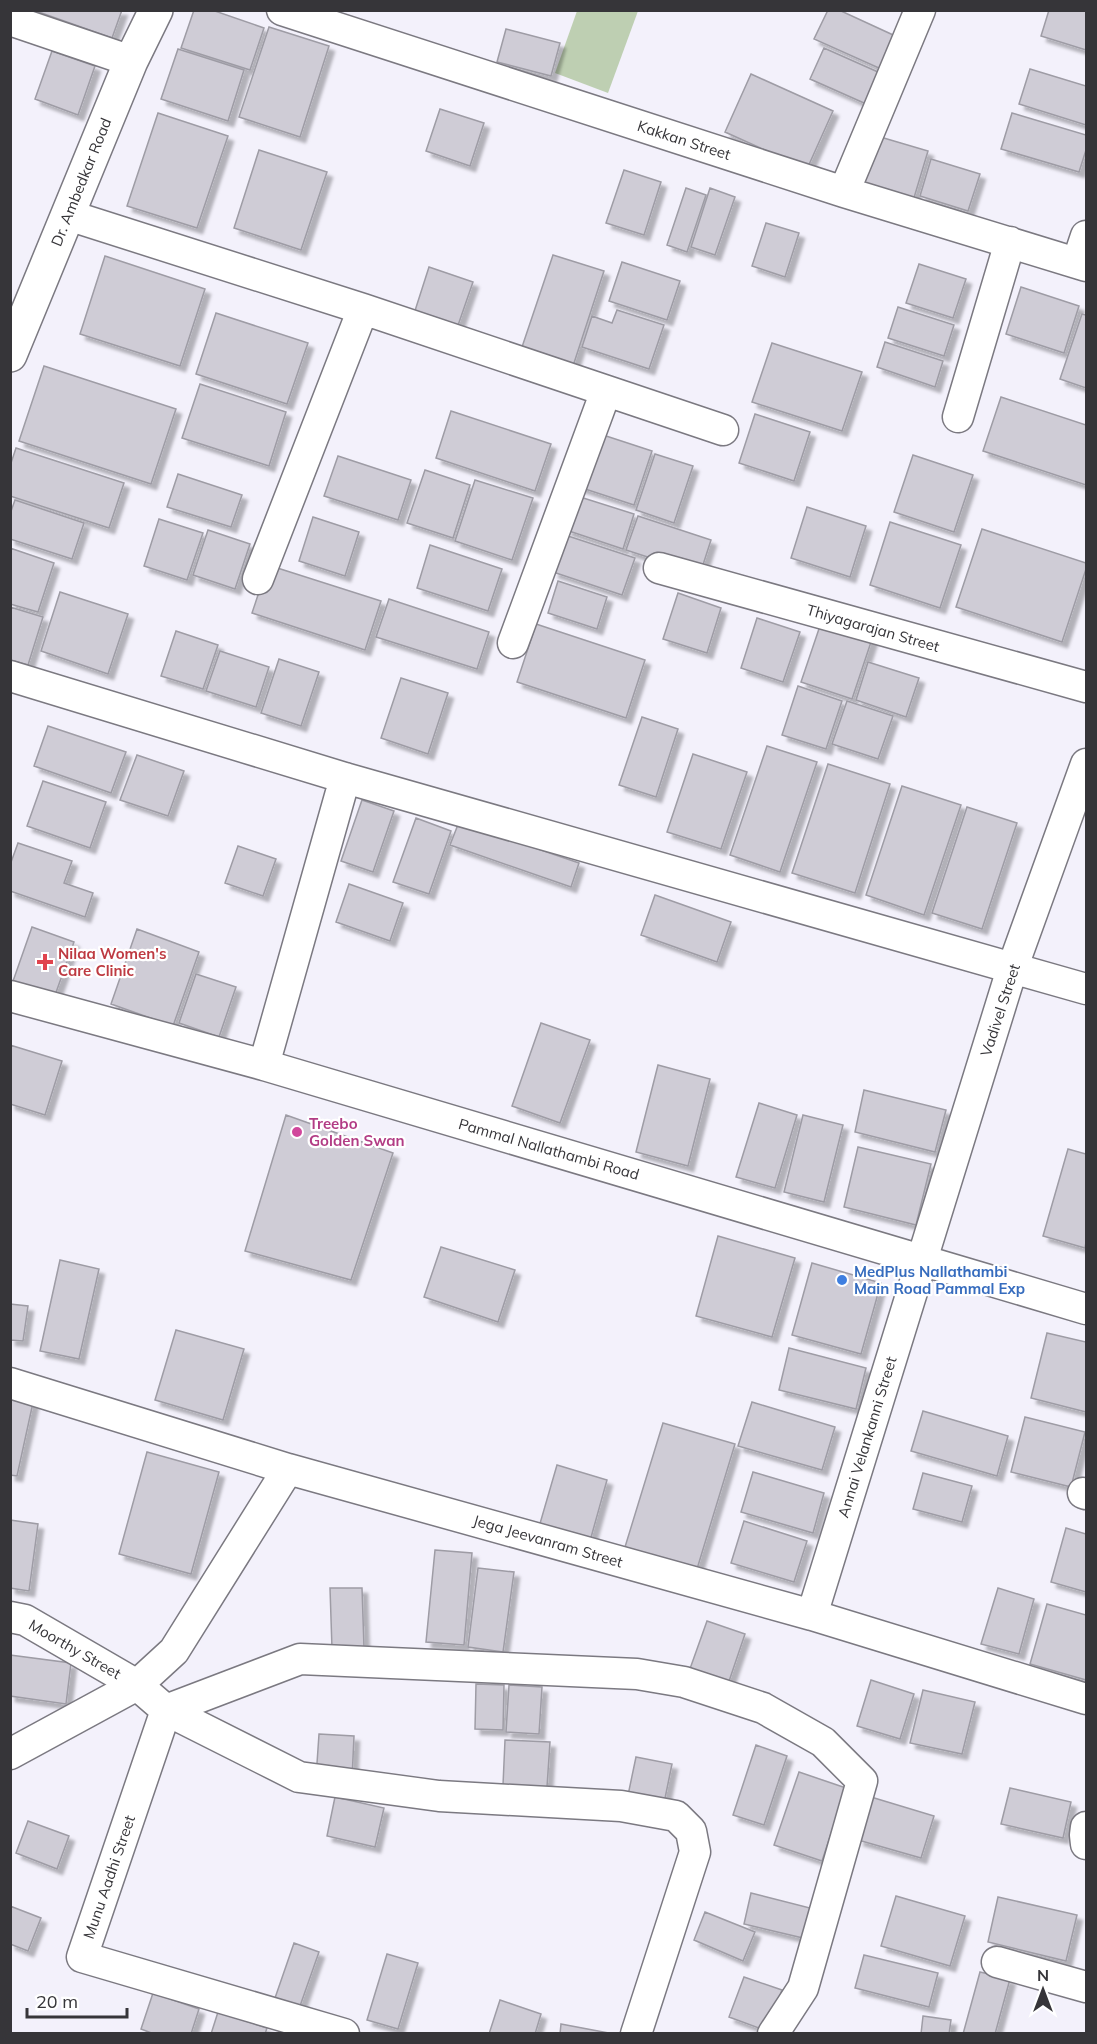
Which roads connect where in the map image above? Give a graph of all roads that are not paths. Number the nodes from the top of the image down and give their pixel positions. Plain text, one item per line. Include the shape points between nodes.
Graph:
1 (156, 10) edge
2 (282, 10) edge
3 (920, 10) edge
4 (10, 20) edge
5 (131, 61) junction
6 (844, 192) junction
7 (68, 215) junction
8 (1010, 242) junction
9 (1083, 255) edge
10 (363, 309) junction
11 (10, 355) edge
12 (606, 391) junction
13 (958, 417) dead end
14 (723, 430) dead end
15 (659, 568) dead end
16 (258, 579) dead end
17 (513, 643) dead end
18 (10, 676) edge
19 (1086, 687) edge
20 (1086, 764) edge
21 (345, 778) junction
22 (1012, 969) junction
23 (1086, 989) edge
24 (10, 996) edge
25 (264, 1065) junction
26 (921, 1259) junction
27 (1086, 1309) edge
28 (10, 1383) edge
29 (288, 1469) junction
30 (812, 1615) junction
31 (10, 1617) edge
32 (137, 1685) junction
33 (1086, 1699) edge
34 (166, 1710) junction
35 (10, 1754) edge
36 (1086, 1827) edge
37 (1086, 1844) edge
38 (997, 1962) dead end
39 (1086, 1987) edge
40 (344, 2034) edge
41 (636, 2034) edge
42 (773, 2034) edge

1 - 5 street, Dr. Ambedkar Road
2 - 6 street, Kakkan Street
3 - 6 street
4 - 5 street
5 - 7 street, Dr. Ambedkar Road
6 - 8 street, Kakkan Street
7 - 10 street
7 - 11 street, Dr. Ambedkar Road
8 - 9 street, Kakkan Street
8 - 13 street
10 - 12 street
10 - 16 street
12 - 14 street
12 - 17 street
15 - 19 street, Thiyagarajan Street
18 - 21 street
20 - 22 street, Vadivel Street
21 - 22 street
21 - 25 street
22 - 23 street
22 - 26 street, Vadivel Street
24 - 25 street, Pammal Nallathambi Road
25 - 26 street, Pammal Nallathambi Road
26 - 27 street, Pammal Nallathambi Road
26 - 30 street, Annai Velankanni Street
28 - 29 street, Jega Jeevanram Street
29 - 30 street, Jega Jeevanram Street
29 - 32 street via 174,1651
30 - 33 street, Jega Jeevanram Street
31 - 32 street, Moorthy Street via 25,1620
32 - 34 street, Moorthy Street
32 - 35 street
34 - 40 street, Munu Aadhi Street via 82,1957
34 - 41 street, Moorthy Street via 299,1777 439,1796 621,1806 676,1816 692,1831 695,1852
34 - 42 street via 300,1659 637,1674 684,1682 763,1708 823,1742 862,1781 803,1988
36 - 37 street
38 - 39 street

